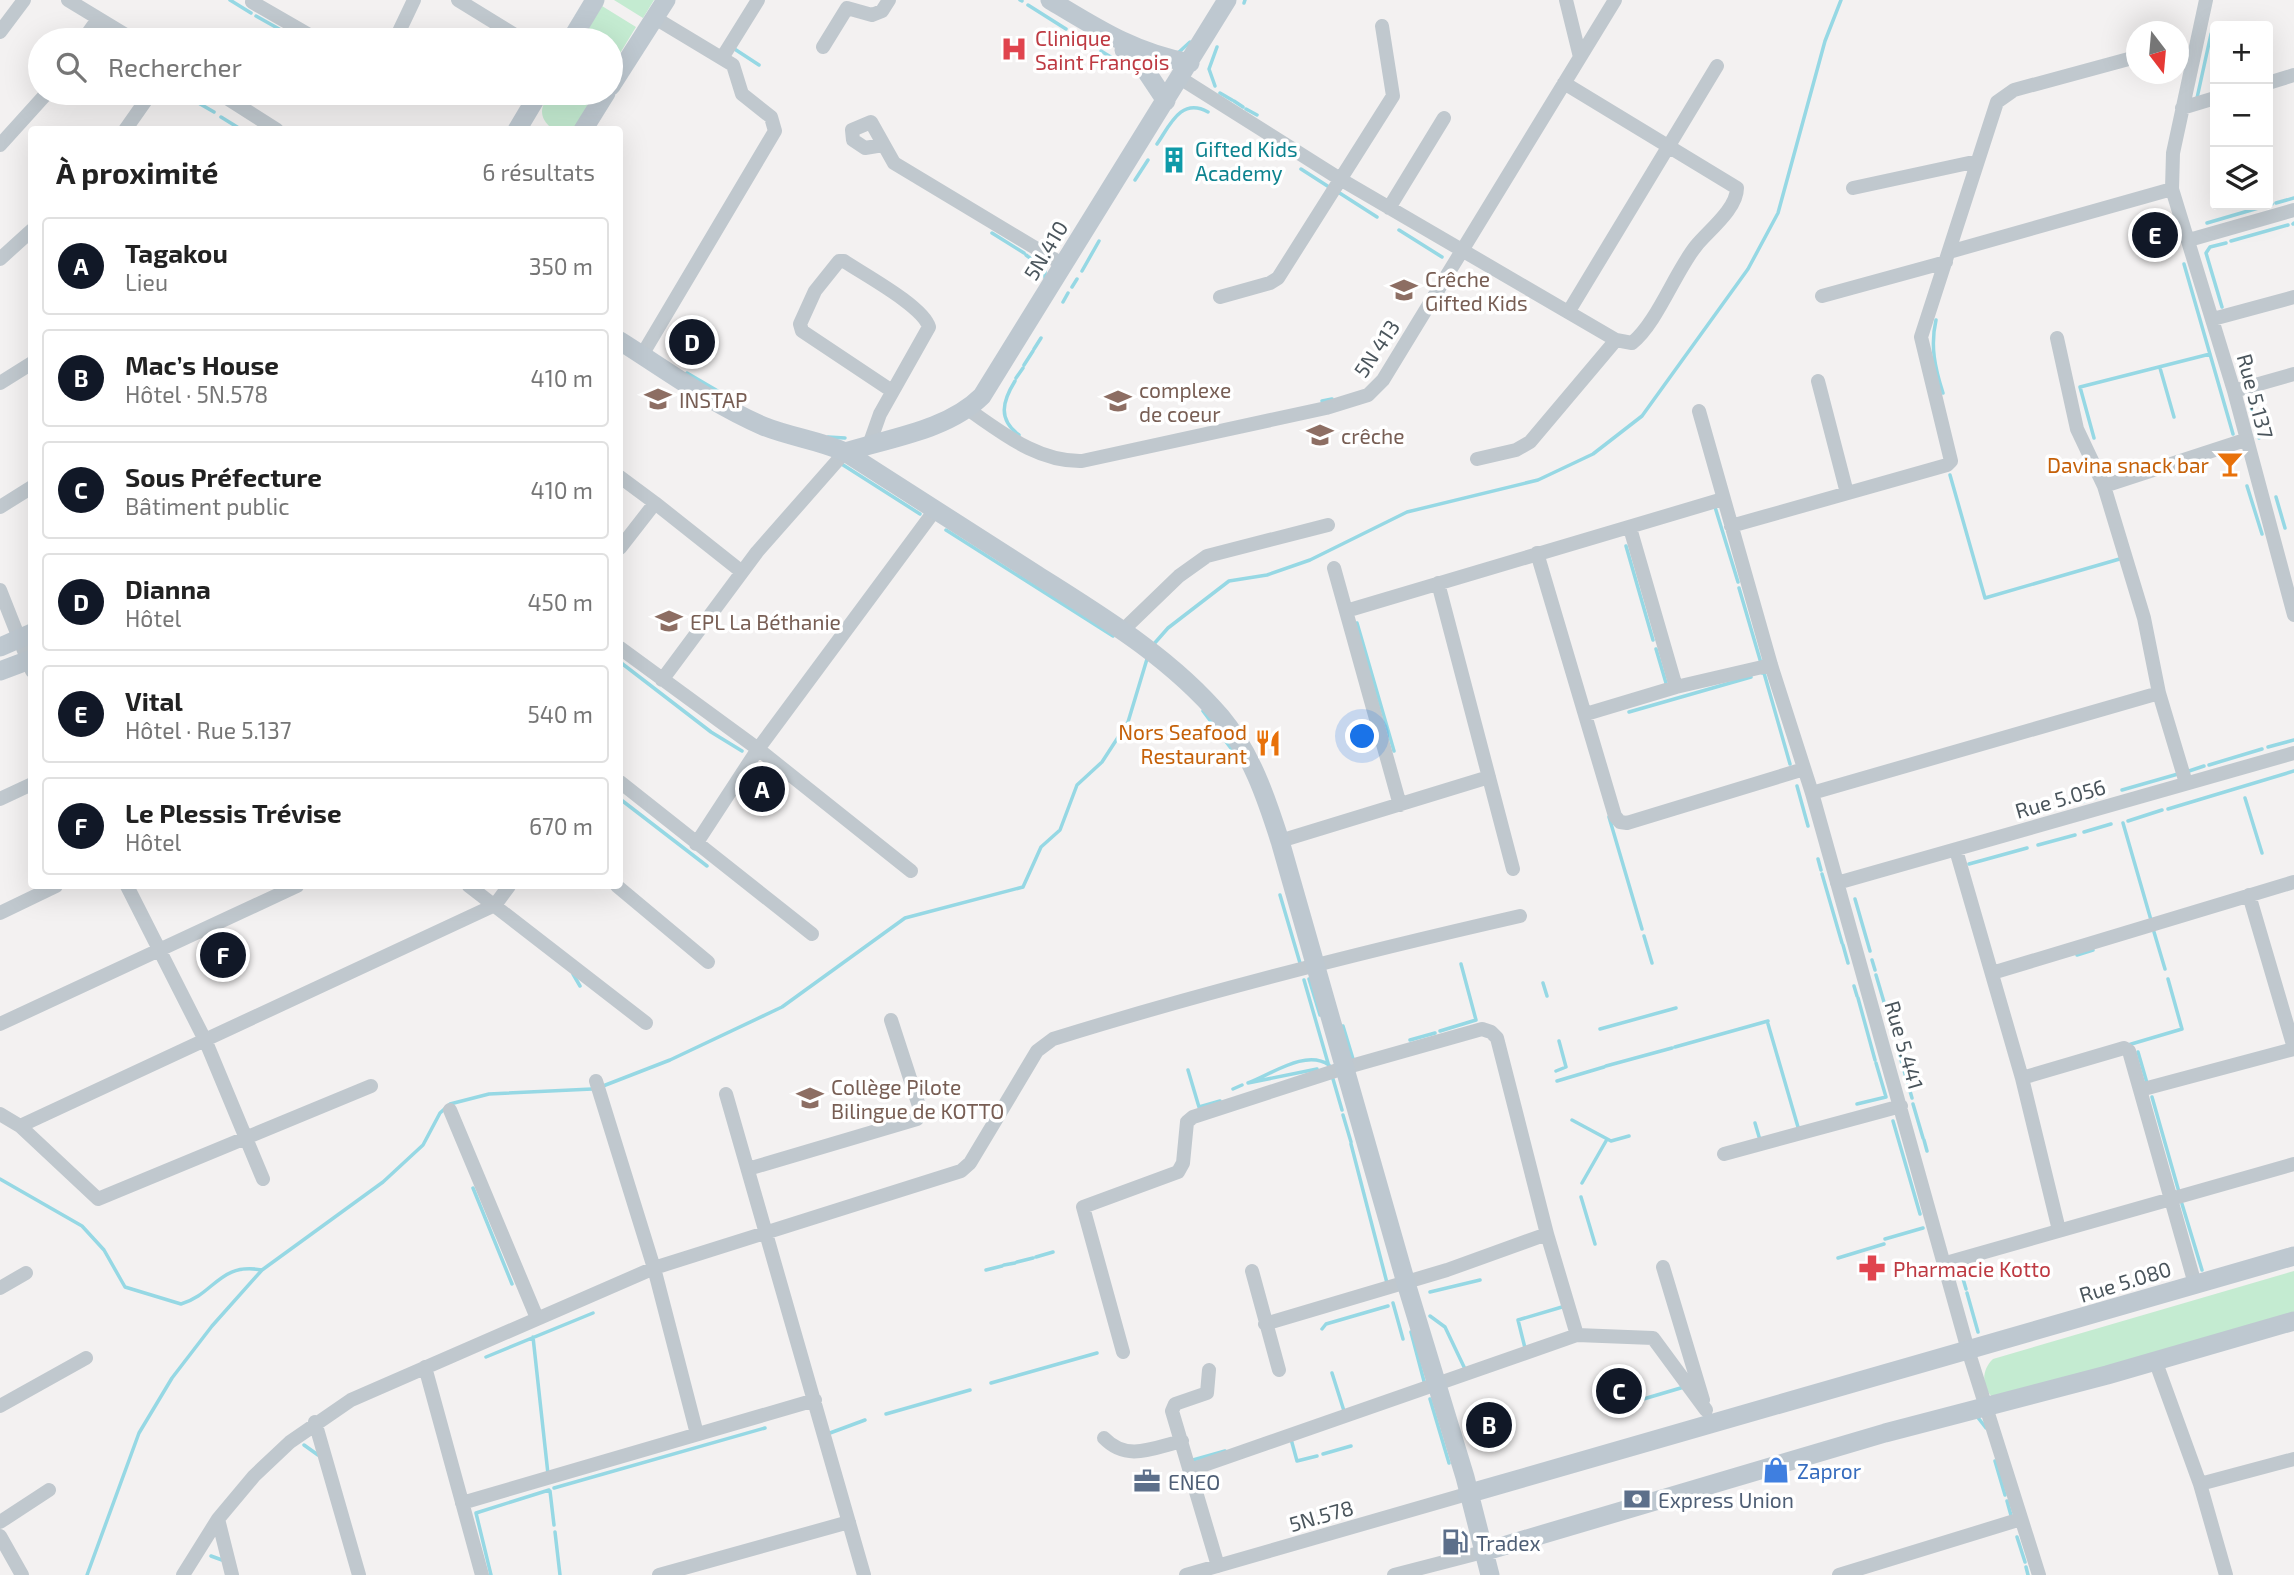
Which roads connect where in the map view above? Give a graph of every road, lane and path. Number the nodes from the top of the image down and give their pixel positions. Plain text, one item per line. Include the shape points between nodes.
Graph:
1 (24, 0) edge
2 (68, 0) edge
3 (414, 0) edge
4 (458, 0) edge
5 (595, 0) edge
6 (666, 0) edge
7 (758, 0) edge
8 (889, 0) edge
9 (1050, 0) edge
10 (1227, 0) edge
11 (1566, 0) edge
12 (1615, 0) edge
13 (2206, 0) edge
14 (252, 2) dead end
15 (655, 18) junction
16 (98, 19) junction
17 (1382, 26) dead end
18 (92, 28) edge
19 (113, 28) edge
20 (297, 28) edge
21 (401, 28) edge
22 (504, 28) edge
23 (578, 28) edge
24 (0, 32) edge
25 (1107, 35) junction
26 (2195, 41) junction
27 (2189, 43) edge
28 (823, 47) dead end
29 (1580, 57) junction
30 (722, 58) junction
31 (2126, 60) edge
32 (623, 66) edge
33 (1717, 66) dead end
34 (1185, 71) junction
35 (2294, 75) edge
36 (2273, 81) edge
37 (1564, 83) junction
38 (2210, 99) edge
39 (1166, 101) junction
40 (36, 105) edge
41 (143, 105) edge
42 (233, 105) edge
43 (532, 105) edge
44 (598, 105) edge
45 (2182, 107) junction
46 (1444, 118) dead end
47 (256, 124) edge
48 (128, 126) edge
49 (519, 126) edge
50 (585, 126) edge
51 (0, 145) edge
52 (883, 145) dead end
53 (1669, 146) junction
54 (1978, 162) junction
55 (1340, 179) junction
56 (1853, 188) dead end
57 (2172, 189) junction
58 (1389, 208) junction
59 (2294, 210) edge
60 (28, 234) edge
61 (2189, 240) junction
62 (1462, 251) junction
63 (1947, 257) junction
64 (0, 259) edge
65 (1062, 264) junction
66 (1822, 296) dead end
67 (1220, 297) dead end
68 (2294, 297) edge
69 (1569, 312) junction
70 (2213, 319) junction
71 (2057, 338) dead end
72 (1616, 340) junction
73 (623, 343) edge
74 (642, 355) junction
75 (28, 366) edge
76 (2294, 374) edge
77 (1818, 381) dead end
78 (0, 383) edge
79 (892, 391) junction
80 (2234, 391) junction
81 (969, 410) junction
82 (1699, 411) dead end
83 (2245, 440) junction
84 (869, 445) junction
85 (845, 452) junction
86 (1477, 459) dead end
87 (623, 479) edge
88 (2104, 486) junction
89 (28, 490) edge
90 (1847, 493) junction
91 (1723, 499) junction
92 (655, 503) junction
93 (0, 507) edge
94 (935, 510) junction
95 (1328, 525) dead end
96 (1731, 526) junction
97 (1630, 528) junction
98 (623, 544) edge
99 (1537, 553) junction
100 (1334, 568) dead end
101 (742, 572) junction
102 (2289, 582) edge
103 (1438, 583) junction
104 (0, 590) edge
105 (1346, 611) junction
106 (2294, 615) edge
107 (1122, 631) junction
108 (25, 636) edge
109 (0, 648) edge
110 (623, 650) edge
111 (28, 664) edge
112 (1772, 665) junction
113 (0, 671) edge
114 (662, 680) junction
115 (1676, 687) junction
116 (2159, 693) junction
117 (1586, 714) junction
118 (758, 749) junction
119 (2294, 753) edge
120 (1804, 769) junction
121 (1489, 777) junction
122 (2186, 783) junction
123 (623, 784) edge
124 (28, 786) edge
125 (1812, 793) junction
126 (0, 799) edge
127 (1400, 806) junction
128 (1280, 841) junction
129 (696, 844) junction
130 (1956, 850) junction
131 (1513, 869) dead end
132 (911, 871) dead end
133 (2294, 882) edge
134 (1837, 883) junction
135 (50, 889) edge
136 (128, 889) edge
137 (290, 889) edge
138 (474, 889) edge
139 (507, 889) edge
140 (621, 889) edge
141 (2249, 895) junction
142 (495, 905) junction
143 (0, 913) edge
144 (1520, 916) dead end
145 (812, 934) dead end
146 (158, 950) junction
147 (708, 962) dead end
148 (1314, 964) junction
149 (1992, 973) junction
150 (891, 1020) dead end
151 (646, 1023) dead end
152 (0, 1024) edge
153 (206, 1042) junction
154 (2294, 1048) edge
155 (1344, 1068) junction
156 (2022, 1078) junction
157 (596, 1081) dead end
158 (371, 1086) dead end
159 (2140, 1090) junction
160 (726, 1094) dead end
161 (1901, 1106) junction
162 (450, 1110) dead end
163 (0, 1114) edge
164 (20, 1126) junction
165 (246, 1137) junction
166 (1724, 1154) dead end
167 (2294, 1164) edge
168 (748, 1169) junction
169 (263, 1179) dead end
170 (2172, 1200) junction
171 (2059, 1230) junction
172 (768, 1233) junction
173 (1547, 1234) junction
174 (2294, 1256) edge
175 (1946, 1263) junction
176 (1663, 1267) dead end
177 (653, 1268) junction
178 (1252, 1271) dead end
179 (26, 1273) dead end
180 (1406, 1283) junction
181 (2196, 1283) junction
182 (0, 1287) edge
183 (537, 1318) junction
184 (2294, 1321) edge
185 (1265, 1324) junction
186 (1577, 1335) junction
187 (1969, 1350) junction
188 (1123, 1352) dead end
189 (86, 1358) dead end
190 (2155, 1360) junction
191 (425, 1367) junction
192 (1209, 1370) dead end
193 (1279, 1370) dead end
194 (1436, 1384) junction
195 (815, 1400) junction
196 (0, 1406) edge
197 (1987, 1406) junction
198 (1709, 1417) junction
199 (315, 1422) junction
200 (697, 1434) junction
201 (1104, 1438) dead end
202 (1182, 1441) junction
203 (2294, 1458) edge
204 (1191, 1469) junction
205 (2200, 1484) junction
206 (49, 1490) dead end
207 (1467, 1494) junction
208 (462, 1503) junction
209 (2021, 1518) junction
210 (218, 1519) junction
211 (0, 1522) edge
212 (849, 1522) junction
213 (0, 1536) edge
214 (1483, 1552) junction
215 (1218, 1566) junction
216 (1861, 1572) edge
217 (22, 1575) edge
218 (183, 1575) edge
219 (232, 1575) edge
220 (359, 1575) edge
221 (482, 1575) edge
222 (659, 1575) edge
223 (864, 1575) edge
224 (1186, 1575) edge
225 (1394, 1575) edge
226 (1490, 1575) edge
227 (1839, 1575) edge
228 (2039, 1575) edge
229 (2226, 1575) edge

1 - 24 street
2 - 16 street
3 - 21 street
4 - 22 street
5 - 23 main road
6 - 15 main road
7 - 30 street
8 - 28 street via 882,11 872,15 847,8
9 - 25 main road
10 - 34 main road, 5N.410
11 - 29 street
12 - 29 street, 5N 413
13 - 26 street
14 - 20 street
15 - 30 street
15 - 32 main road
16 - 18 street
16 - 19 street
17 - 55 street via 1394,91
25 - 34 main road
25 - 39 main road via 1144,68
26 - 27 street
26 - 45 street
29 - 37 street, 5N 413
30 - 74 street via 735,68 743,94 771,117 775,131
31 - 54 street via 2004,95 1997,102
33 - 53 street
34 - 39 main road, 5N.410
34 - 55 street
35 - 36 street
37 - 53 street
37 - 62 street, 5N 413
38 - 45 street
39 - 65 main road, 5N.410
40 - 51 street
41 - 48 street
42 - 47 street
43 - 49 main road
44 - 50 main road
45 - 57 street
46 - 58 street
52 - 65 street via 894,163 906,171
53 - 69 street
53 - 72 street via 1730,181 1737,194 1695,247 1636,341
54 - 56 street
54 - 63 street
55 - 58 street
55 - 67 street via 1278,278
57 - 61 street, Rue 5.137
57 - 63 street
58 - 62 street
59 - 61 street
60 - 64 street
61 - 70 street, Rue 5.137
62 - 69 street
62 - 81 street, 5N 413 via 1383,380 1359,400 1071,461 1024,446
63 - 66 street
63 - 90 street via 1921,337 1951,461
65 - 81 main road, 5N.410 via 993,382
68 - 70 street
69 - 72 street
70 - 80 street, Rue 5.137
71 - 88 street via 2077,429
72 - 86 street via 1530,442
73 - 74 main road
74 - 85 main road via 734,412
75 - 78 street
76 - 80 street
77 - 90 street
79 - 79 street via 929,332 928,321 839,261 815,291 800,324 802,331
79 - 84 street
80 - 83 street, Rue 5.137
81 - 84 main road, 5N.410
82 - 91 street, Rue 5.441
83 - 88 street
83 - 102 street, Rue 5.137
84 - 85 main road, 5N.410
85 - 94 main road
85 - 101 street
87 - 92 street
88 - 116 street via 2144,618
89 - 93 street
90 - 96 street
91 - 96 street, Rue 5.441
91 - 97 street
92 - 98 street
92 - 101 street
94 - 107 main road
94 - 118 street
95 - 107 street via 1207,555
96 - 112 street, Rue 5.441
97 - 99 street
97 - 115 street
99 - 103 street
99 - 117 street
100 - 105 street
101 - 114 street
102 - 106 street, Rue 5.137
103 - 105 street
103 - 121 street
104 - 108 street
105 - 127 street
107 - 128 main road via 1173,668 1221,717 1259,778
108 - 109 main road
110 - 114 street
111 - 113 main road
112 - 115 street
112 - 120 street, Rue 5.441
114 - 118 street
115 - 117 street
116 - 122 street
116 - 125 street
117 - 120 street via 1620,822
118 - 129 street
118 - 132 street
119 - 122 street, Rue 5.056
120 - 125 street, Rue 5.441
121 - 127 street
121 - 131 street
122 - 130 street, Rue 5.056
123 - 129 street
124 - 126 street
125 - 134 street, Rue 5.441
127 - 128 street
128 - 148 main road
129 - 145 street
130 - 134 street, Rue 5.056
130 - 149 street
133 - 141 street
134 - 161 street, Rue 5.441
135 - 143 street
136 - 146 street
137 - 146 street
138 - 142 street
139 - 142 street
140 - 147 street
141 - 149 street
141 - 154 street
142 - 151 street
142 - 153 street
144 - 148 street
146 - 152 street
146 - 153 street
148 - 155 main road
148 - 172 street via 1053,1039 1037,1051 961,1171
149 - 156 street
150 - 168 street via 920,1109 918,1119
153 - 164 street
153 - 165 street
154 - 159 street
155 - 173 street via 1482,1029 1491,1032 1497,1038
155 - 180 main road
155 - 188 street via 1193,1117 1187,1122 1178,1172 1083,1207
156 - 159 street via 2124,1048 2129,1051
156 - 171 street
157 - 177 street
158 - 165 street
159 - 170 street
160 - 168 street
161 - 166 street
161 - 175 street, Rue 5.441
162 - 183 street
163 - 164 street
164 - 165 street via 99,1199
165 - 169 street
167 - 170 street
168 - 172 street
170 - 171 street
170 - 181 street
171 - 175 street
172 - 177 street
172 - 195 street
173 - 180 street
173 - 186 street
174 - 181 main road, Rue 5.080
175 - 187 street, Rue 5.441
176 - 198 street
177 - 183 street
177 - 200 street
178 - 185 street
179 - 182 street
180 - 185 street
180 - 194 main road
181 - 187 main road, Rue 5.080
183 - 191 street
184 - 190 main road
185 - 193 street
186 - 194 street
186 - 198 street via 1653,1338
187 - 197 street, Rue 5.441
187 - 198 main road, Rue 5.080
189 - 196 street
190 - 197 main road
190 - 205 street
191 - 199 street via 351,1400
191 - 208 street
192 - 202 street via 1207,1393 1173,1407
194 - 204 street
194 - 207 main road
195 - 200 street
195 - 212 street
197 - 209 street, Rue 5.441
197 - 214 main road
198 - 207 main road, Rue 5.080
199 - 210 street via 254,1476
199 - 220 street
200 - 208 street
201 - 202 street via 1122,1452 1134,1453
202 - 204 street
203 - 205 street
204 - 215 street
205 - 229 street
206 - 211 street
207 - 214 main road
207 - 215 street, 5N.578
208 - 221 street
209 - 216 street
209 - 228 street, Rue 5.441
210 - 218 street
210 - 219 street
212 - 222 street
212 - 223 street
213 - 217 street
214 - 225 street
214 - 226 main road
215 - 224 street, 5N.578
216 - 227 street

